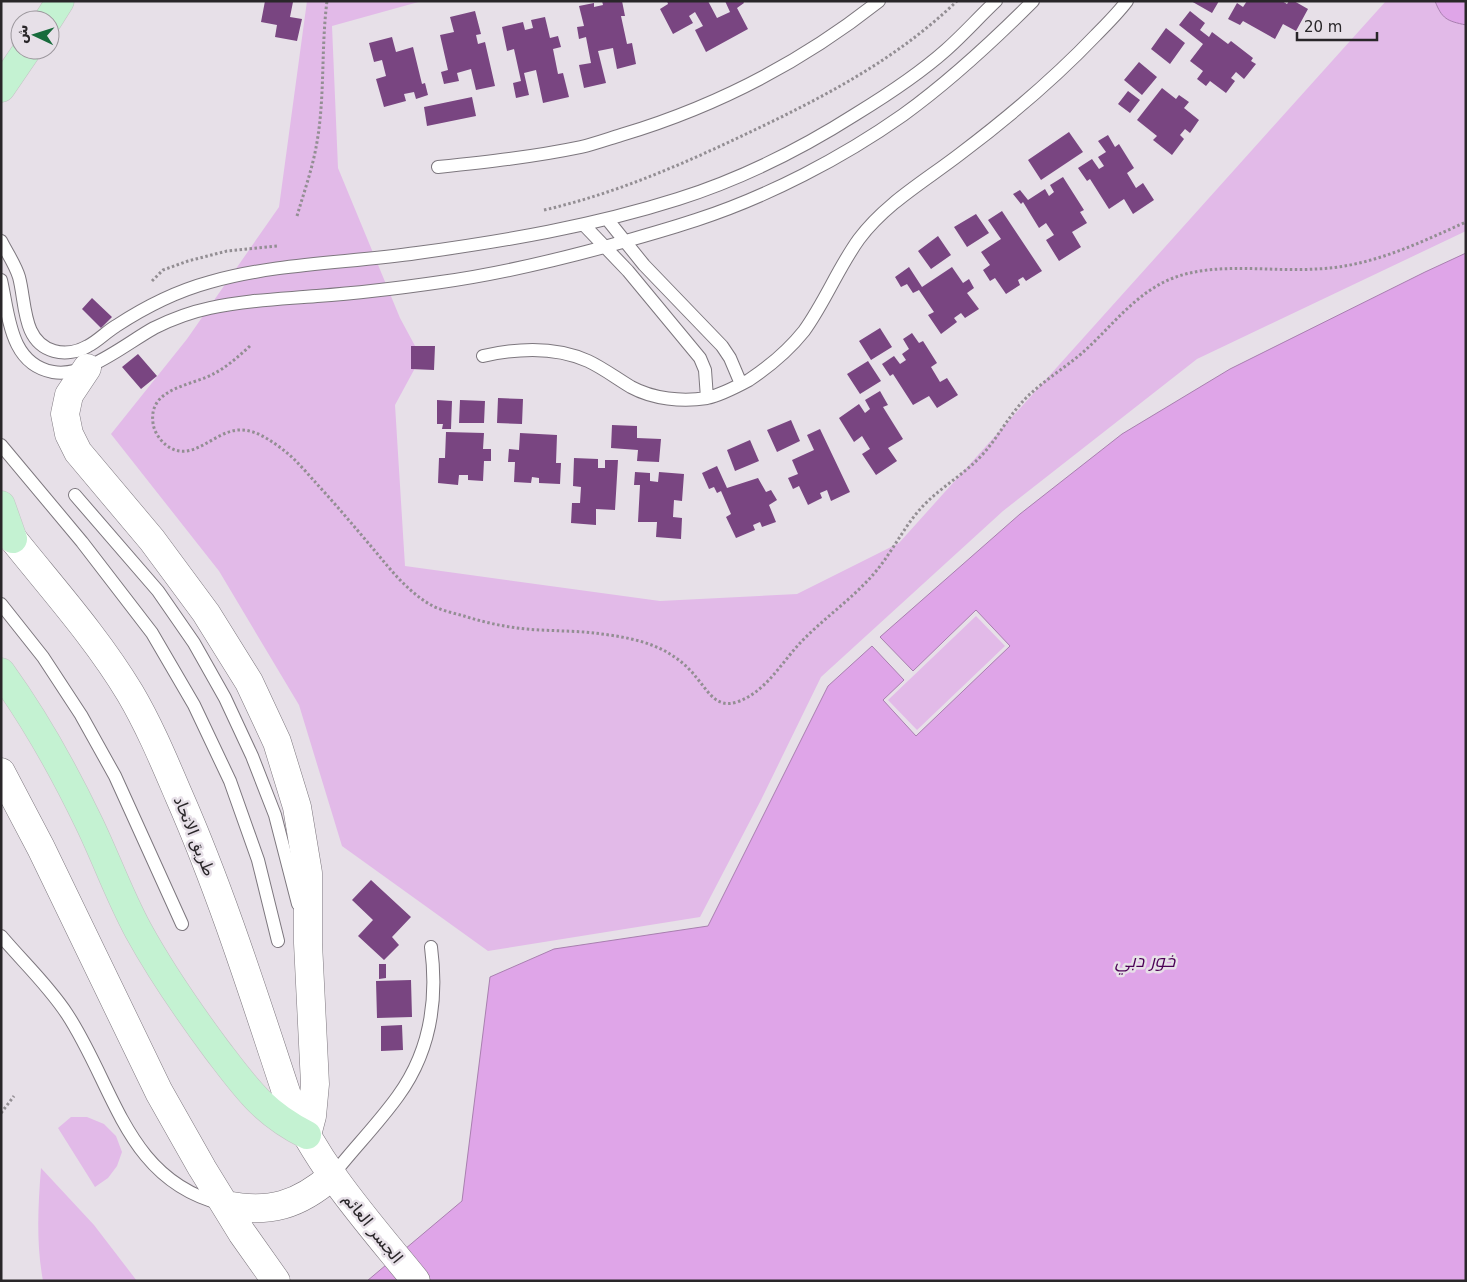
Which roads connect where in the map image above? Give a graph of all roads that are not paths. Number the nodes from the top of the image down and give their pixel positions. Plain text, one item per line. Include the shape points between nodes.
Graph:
1 (879, 1) edge
2 (996, 1) edge
3 (1127, 1) edge
4 (1031, 2) edge
5 (20, 60) edge
6 (1, 88) edge
7 (438, 167) dead end
8 (607, 220) junction
9 (584, 225) junction
10 (1, 241) edge
11 (625, 241) junction
12 (606, 248) junction
13 (1, 280) edge
14 (483, 356) dead end
15 (87, 368) junction
16 (742, 384) junction
17 (707, 398) junction
18 (1, 445) edge
19 (75, 495) dead end
20 (1, 505) edge
21 (7, 534) edge
22 (1, 604) edge
23 (1, 672) edge
24 (1, 772) edge
25 (182, 924) dead end
26 (1, 936) edge
27 (278, 941) dead end
28 (308, 943) junction
29 (431, 947) dead end
30 (307, 1135) junction
31 (332, 1176) junction
32 (226, 1205) junction
33 (276, 1281) edge
34 (416, 1281) edge

1 - 7 lane via 848,26 786,65 721,98 653,126 582,146 511,160
2 - 8 lane via 945,51 884,97 820,137 752,171 680,198
3 - 16 lane via 1070,63 1012,115 887,209 860,238 787,351
4 - 11 lane via 963,68 902,115 837,156 769,191 698,219
5 - 6 main road
8 - 9 lane
8 - 11 lane
9 - 10 lane via 398,256 240,274 174,294 114,327 87,347 70,353 54,351 39,343 30,330 18,275
9 - 12 lane
11 - 12 lane
11 - 16 lane via 722,346
12 - 15 lane via 459,279 210,308 158,327
12 - 17 lane via 700,358 705,370
13 - 15 lane via 12,334 20,351 33,364 50,372 69,373
14 - 17 lane via 536,349 562,353 587,361 632,388 656,396
15 - 28 main road via 69,395 65,414 69,434 78,452 152,540 206,613 249,682 277,742 297,806 308,873
16 - 17 lane
18 - 27 lane via 152,633 194,705 230,781 258,860
19 - 28 lane via 158,591 194,643 225,698 275,815
20 - 21 main road
21 - 30 main road, طريق الاتحاد via 89,634 130,693 162,757 224,908 288,1098
22 - 25 lane via 43,657 81,715 115,776
23 - 30 main road via 52,753 89,822 137,930 179,998 255,1098 276,1117
24 - 32 main road via 159,1092
26 - 32 lane via 67,1014 112,1102 150,1162 184,1190 204,1200
28 - 30 main road via 315,1084
29 - 31 lane via 434,999 430,1025 412,1074 398,1096
30 - 31 main road, طريق الاتحاد
31 - 32 main road via 301,1199 283,1206 245,1209
31 - 34 main road, الجسر العائم
32 - 33 main road

